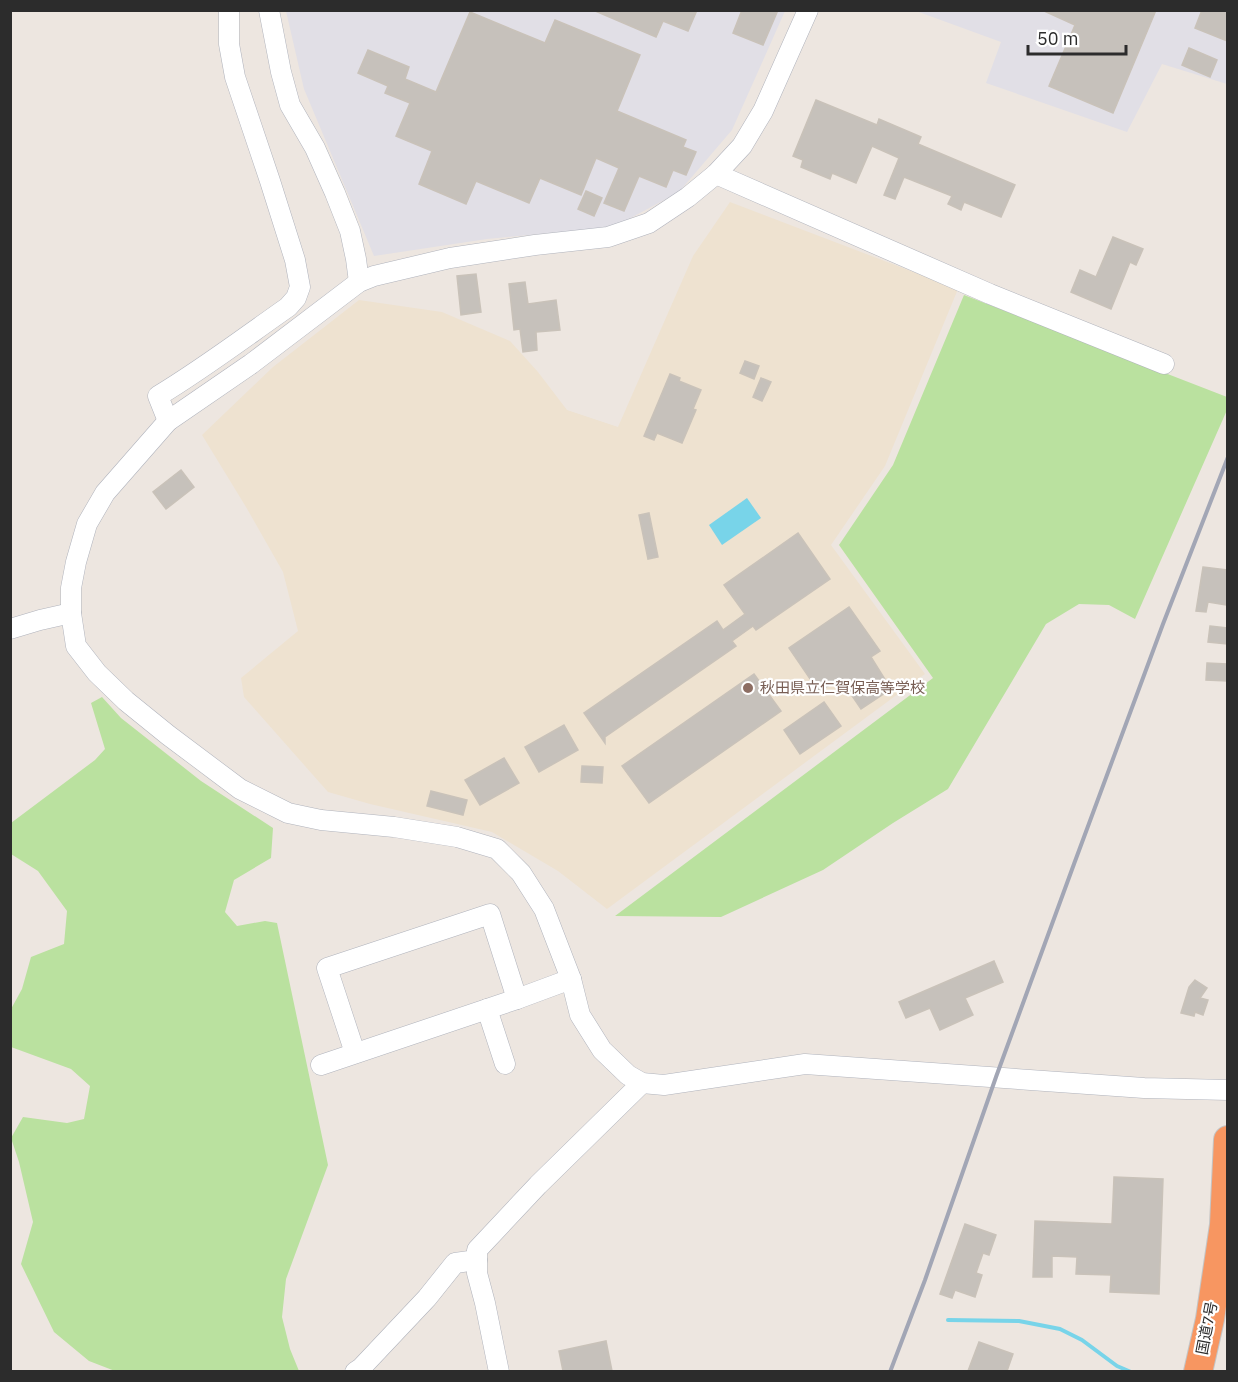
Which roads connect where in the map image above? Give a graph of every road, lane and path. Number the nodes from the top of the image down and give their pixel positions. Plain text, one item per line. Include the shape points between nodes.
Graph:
1 (229, 10) edge
2 (269, 10) edge
3 (808, 10) edge
4 (716, 174) junction
5 (359, 282) junction
6 (1164, 364) dead end
7 (168, 421) junction
8 (71, 613) junction
9 (10, 629) edge
10 (571, 979) junction
11 (517, 999) junction
12 (487, 1009) junction
13 (355, 1053) junction
14 (505, 1064) dead end
15 (321, 1065) dead end
16 (642, 1083) junction
17 (1227, 1090) edge
18 (1227, 1140) edge
19 (477, 1260) junction
20 (356, 1371) edge
21 (499, 1371) edge
22 (1198, 1371) edge

1 - 7 street via 229,44 235,77 300,287 288,307 158,396
2 - 5 street via 290,105 315,148 350,231
3 - 4 street via 763,111 742,146
4 - 5 street via 649,223 608,237 450,258
4 - 6 street via 990,294
5 - 7 street
7 - 8 street via 105,493 87,524 71,588
8 - 9 street
8 - 10 street via 76,646 97,673 126,701 240,789 288,813 457,837 497,849 521,873 544,909
10 - 11 street
10 - 16 street via 580,1015 602,1050
11 - 12 street
11 - 13 street via 490,914 327,968
12 - 13 street
12 - 14 street
13 - 15 street
16 - 17 street via 664,1085 805,1064 1144,1088
16 - 19 street via 477,1250
18 - 22 highway, 国道7号 via 1224,1225
19 - 20 street via 456,1263
19 - 21 street

